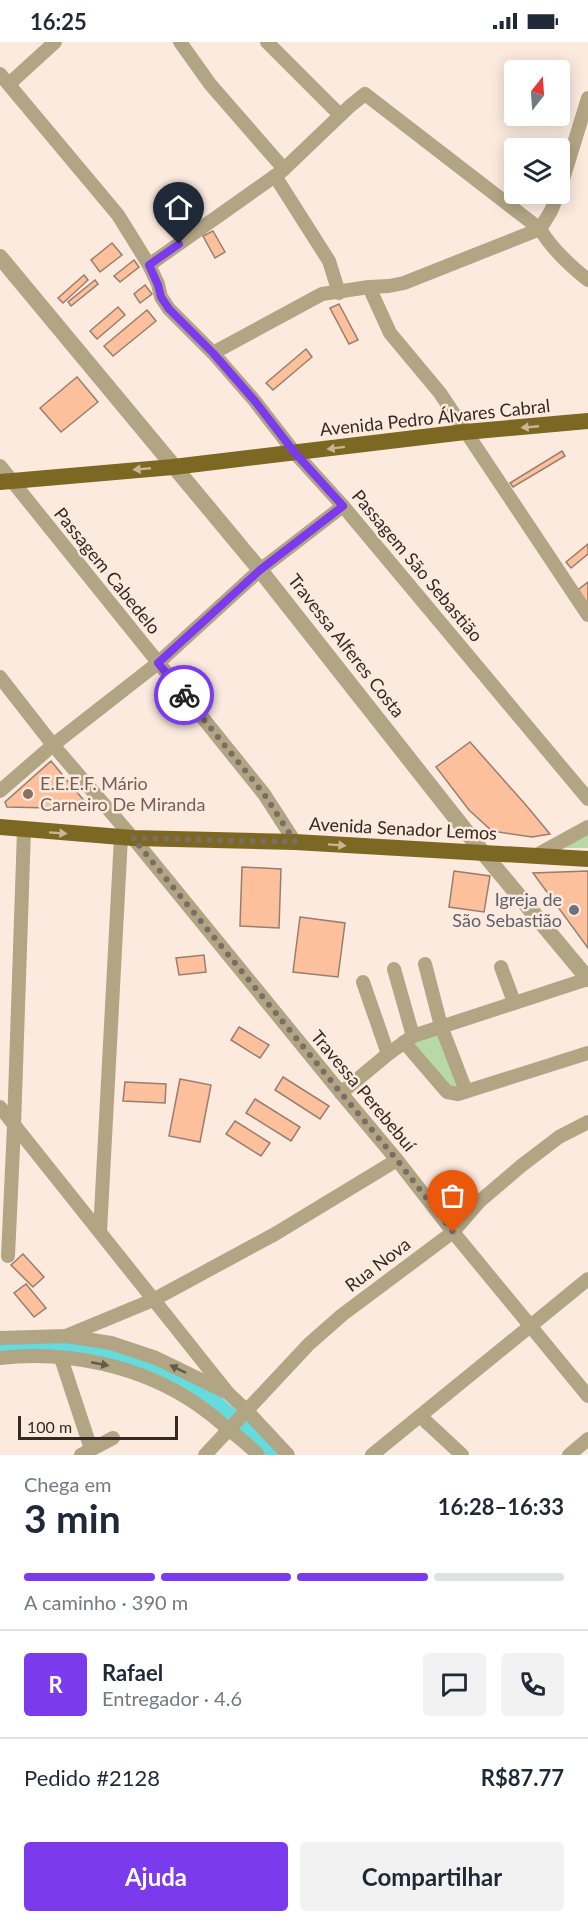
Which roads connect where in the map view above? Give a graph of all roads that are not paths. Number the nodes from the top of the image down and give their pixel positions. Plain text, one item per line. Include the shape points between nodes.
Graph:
1 (55, 42) edge
2 (180, 42) edge
3 (267, 42) edge
4 (4, 79) edge
5 (588, 98) edge
6 (340, 116) junction
7 (570, 156) edge
8 (279, 172) junction
9 (554, 204) edge
10 (540, 229) junction
11 (0, 257) edge
12 (149, 265) junction
13 (588, 280) edge
14 (369, 287) junction
15 (339, 293) junction
16 (213, 353) junction
17 (588, 421) edge
18 (465, 432) junction
19 (295, 453) junction
20 (0, 466) edge
21 (173, 467) junction
22 (6, 481) edge
23 (343, 506) junction
24 (260, 570) junction
25 (588, 615) edge
26 (158, 663) junction
27 (0, 677) edge
28 (53, 745) junction
29 (0, 791) edge
30 (588, 799) edge
31 (0, 827) edge
32 (588, 827) edge
33 (24, 830) junction
34 (127, 837) junction
35 (295, 842) junction
36 (484, 854) junction
37 (535, 855) junction
38 (588, 859) edge
39 (425, 964) dead end
40 (501, 967) dead end
41 (394, 969) dead end
42 (588, 979) edge
43 (363, 982) dead end
44 (514, 1002) junction
45 (441, 1026) junction
46 (408, 1039) junction
47 (588, 1053) edge
48 (388, 1054) junction
49 (466, 1091) junction
50 (341, 1093) junction
51 (0, 1107) edge
52 (588, 1122) edge
53 (14, 1126) junction
54 (397, 1160) junction
55 (100, 1232) junction
56 (453, 1232) junction
57 (8, 1256) dead end
58 (588, 1279) edge
59 (153, 1300) junction
60 (530, 1326) junction
61 (66, 1336) junction
62 (0, 1338) edge
63 (0, 1358) edge
64 (61, 1358) junction
65 (228, 1393) junction
66 (588, 1396) edge
67 (245, 1412) junction
68 (420, 1416) junction
69 (232, 1427) junction
70 (113, 1438) dead end
71 (588, 1439) edge
72 (86, 1452) edge
73 (206, 1455) edge
74 (258, 1455) edge
75 (288, 1455) edge
76 (372, 1455) edge
77 (462, 1455) edge
78 (569, 1455) edge

1 - 4 street
2 - 8 street
3 - 6 street
4 - 12 street, Passagem São Sebastião via 117,215
5 - 7 street
6 - 8 street
6 - 10 street via 365,94
8 - 12 street
8 - 15 street via 329,261
9 - 10 street
10 - 13 street via 561,257
10 - 14 street via 404,283
11 - 21 street, Travessa Alferes Costa
12 - 16 street, Passagem São Sebastião via 169,309
14 - 15 street
14 - 18 street via 390,333 440,393
15 - 16 street via 322,294
16 - 19 street, Passagem São Sebastião
17 -> 18 main road, Avenida Pedro Álvares Cabral
18 -> 19 main road, Avenida Pedro Álvares Cabral
18 - 25 street
19 - 21 main road, Avenida Pedro Álvares Cabral
19 - 23 street, Passagem São Sebastião
20 - 22 street, Passagem Cabedelo
21 -> 22 main road, Avenida Pedro Álvares Cabral
21 - 24 street, Travessa Alferes Costa
22 - 26 street, Passagem Cabedelo
23 - 24 street
23 - 30 street, Passagem São Sebastião
24 - 26 street
24 - 36 street, Travessa Alferes Costa
26 - 28 street
26 - 35 street, Passagem Cabedelo via 264,794
27 - 28 street, Travessa Perebebuí
28 - 29 street
28 - 34 street, Travessa Perebebuí
31 - 33 main road, Avenida Senador Lemos
32 - 37 street
33 -> 34 main road, Avenida Senador Lemos
33 - 53 street
34 - 35 main road, Avenida Senador Lemos
34 - 50 street, Travessa Perebebuí
34 - 55 street
35 -> 36 main road, Avenida Senador Lemos
36 - 37 main road, Avenida Senador Lemos
36 - 42 street, Travessa Alferes Costa
37 - 38 main road, Avenida Senador Lemos
39 - 45 street
40 - 44 street
41 - 46 street
42 - 44 street
43 - 48 street
44 - 45 street
45 - 46 street
45 - 49 street
46 - 48 street
46 - 49 street via 447,1092
47 - 49 street
48 - 50 street
50 - 54 street, Travessa Perebebuí
51 - 53 street
52 - 56 street, Rua Nova via 559,1137 521,1166 480,1201
53 - 55 street
53 - 57 street
54 - 56 street, Travessa Perebebuí
54 - 59 street via 275,1234
55 - 59 street
56 - 60 street, Travessa Perebebuí
56 - 67 street, Rua Nova via 342,1315
58 - 60 street
59 - 61 street
59 - 65 street
60 - 66 street, Travessa Perebebuí
60 - 68 street
61 - 62 street
65 -> 61 street via 156,1358 111,1343
63 - 64 street
64 -> 69 street via 101,1363 156,1382
64 - 72 street
65 - 67 street
67 - 69 street, Rua Nova
67 - 75 street
68 - 76 street
68 - 77 street
69 - 73 street, Rua Nova
69 - 74 street
70 - 72 street
71 - 78 street

